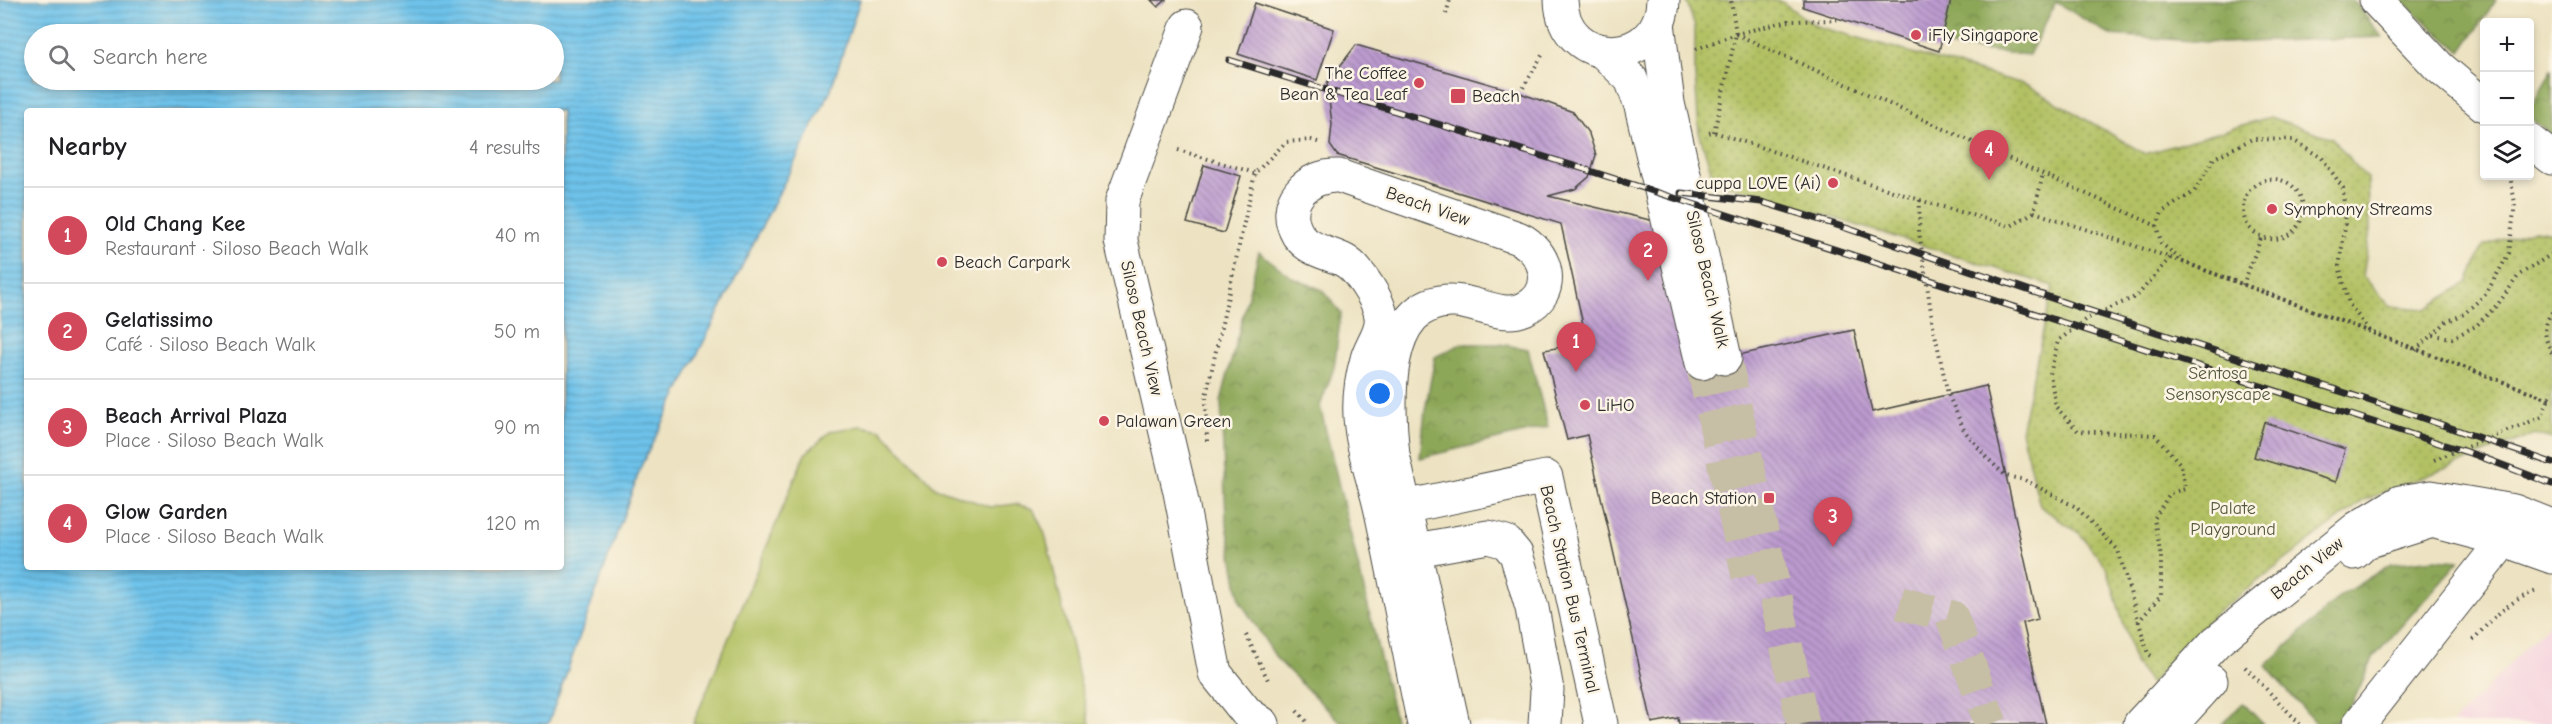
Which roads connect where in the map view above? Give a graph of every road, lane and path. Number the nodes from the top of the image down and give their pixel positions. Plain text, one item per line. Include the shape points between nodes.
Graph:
1 (1450, 0) edge
2 (1561, 0) edge
3 (1731, 0) edge
4 (2376, 0) edge
5 (1660, 11) edge
6 (1446, 14) dead end
7 (1841, 20) dead end
8 (1187, 26) dead end
9 (1736, 33) junction
10 (1546, 49) dead end
11 (1695, 49) dead end
12 (1603, 52) junction
13 (1520, 93) dead end
14 (2480, 96) edge
15 (1320, 142) dead end
16 (2534, 145) edge
17 (1177, 150) dead end
18 (2552, 158) edge
19 (1256, 173) junction
20 (2043, 174) junction
21 (2511, 180) edge
22 (1920, 201) junction
23 (2034, 212) junction
24 (2157, 226) junction
25 (2262, 238) junction
26 (2552, 254) edge
27 (2170, 258) junction
28 (2183, 262) junction
29 (2243, 285) junction
30 (2552, 312) edge
31 (2371, 333) junction
32 (2433, 335) junction
33 (2415, 350) junction
34 (2552, 353) edge
35 (2552, 391) edge
36 (2551, 399) edge
37 (1207, 442) dead end
38 (2423, 464) dead end
39 (1393, 509) junction
40 (2509, 526) junction
41 (2552, 526) edge
42 (1402, 553) junction
43 (2552, 557) edge
44 (2542, 589) dead end
45 (2137, 622) junction
46 (1243, 631) dead end
47 (2467, 648) dead end
48 (2245, 667) dead end
49 (2185, 676) junction
50 (1270, 684) dead end
51 (1263, 724) edge
52 (1424, 724) edge
53 (1454, 724) edge
54 (1545, 724) edge
55 (1601, 724) edge
56 (2140, 724) edge
57 (2172, 724) edge
58 (2300, 724) edge
59 (2359, 724) edge

1 - 6 path
2 - 12 street, Siloso Beach Walk via 1561,10 1576,38
3 - 9 path
4 - 14 street via 2439,67
5 - 12 street, Siloso Beach Walk via 1651,34 1641,44
5 - 12 street, Siloso Beach Walk via 1668,103 1714,361 1641,106 1631,79
7 - 9 path via 1789,21
8 - 51 street, Siloso Beach View via 1122,201 1121,241 1180,492 1215,673 1247,713
9 - 11 path
9 - 20 path
9 - 22 path via 1714,132
10 - 13 path
15 - 19 path via 1286,142
16 - 18 street
17 - 19 path
19 - 37 path via 1206,396
20 - 23 path
20 - 24 path
21 - 32 path via 2515,203 2509,253 2486,294
22 - 23 path via 2011,226
22 - 45 path via 1919,232 1933,325 1948,394 1964,430 2006,476 2025,480 2076,507 2118,550
23 - 27 path
24 - 28 path via 2161,243
24 - 31 path via 2162,212 2194,192 2214,158 2252,140 2293,140 2322,158 2343,188 2345,227 2339,266 2349,304
25 - 25 path via 2249,228 2243,213 2245,197 2255,184 2269,179 2285,181 2298,191 2304,206 2302,222 2285,237
25 - 29 path
26 - 32 path via 2519,275 2476,326 2452,338
27 - 28 path
27 - 45 path via 2137,296 2086,320 2058,341 2050,374 2056,407 2078,431 2155,435 2181,465 2185,489 2170,494 2154,519 2161,556 2161,596
28 - 29 path
28 - 31 path, bridge
29 - 31 path
30 - 34 path via 2546,321 2544,338
31 - 33 path
32 - 33 path
33 - 36 path, bridge
35 - 36 path
36 - 38 path via 2542,417
39 - 39 street, Beach View via 1361,427 1361,383 1382,317 1369,287 1347,262 1308,245 1294,224 1296,198 1308,183 1326,175 1449,212 1518,238 1534,248 1545,264 1542,290 1525,308 1499,311 1452,301 1411,316 1401,335 1390,392
39 - 42 street, Beach View
39 - 55 street, Beach Station Bus Terminal via 1546,477
40 - 41 street, Beach View
40 - 43 street, Beach View
40 - 49 street, Beach View via 2431,497 2400,501 2357,528 2216,642
40 - 57 street, Beach View via 2432,521 2366,542 2233,656
40 - 59 street
42 - 52 street, Beach View
42 - 53 street, Beach View
42 - 54 street via 1488,537 1506,542 1516,554 1532,608 1547,690
44 - 47 path via 2524,595 2496,614
45 - 49 path via 2148,654
46 - 50 path
48 - 58 path
49 - 56 street, Beach View

